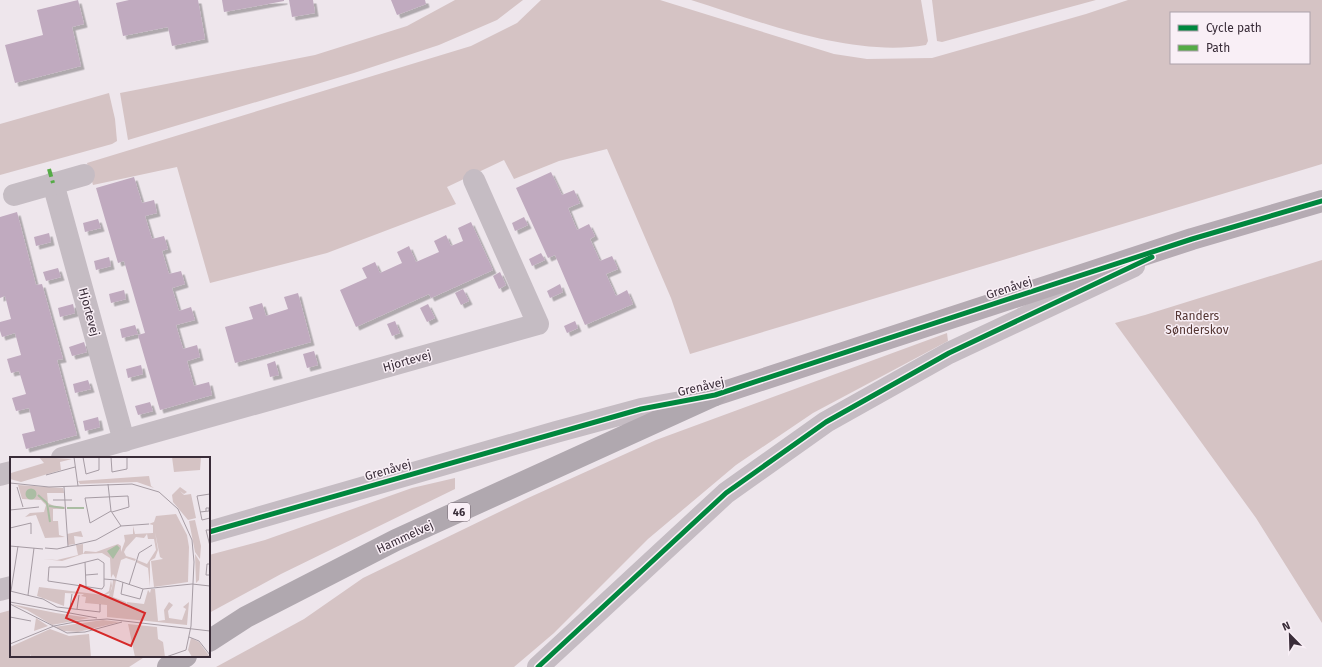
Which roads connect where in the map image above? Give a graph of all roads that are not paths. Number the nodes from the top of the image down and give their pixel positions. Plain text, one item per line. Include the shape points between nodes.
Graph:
1 (84, 175) dead end
2 (474, 180) dead end
3 (53, 183) junction
4 (14, 195) dead end
5 (1322, 201) edge
6 (1192, 238) junction
7 (715, 396) junction
8 (124, 441) junction
9 (66, 457) edge
10 (10, 472) edge
11 (0, 475) edge
12 (210, 532) edge
13 (10, 587) edge
14 (0, 590) edge
15 (210, 640) edge
16 (184, 657) edge
17 (168, 667) edge
18 (538, 667) edge

1 - 3 street
2 - 8 street, Hjortevej via 538,324
3 - 4 street
3 - 8 street, Hjortevej
5 - 6 main road, Grenåvej / 46
6 - 7 main road, Grenåvej / 46
6 - 18 street, Grenåvej via 949,354 826,422 726,493
7 - 12 street, Grenåvej via 641,409
7 - 15 highway, Hammelvej / 46 via 396,540 246,617
8 - 9 street, Hjortevej
10 - 11 street
13 - 14 street
16 - 17 highway

